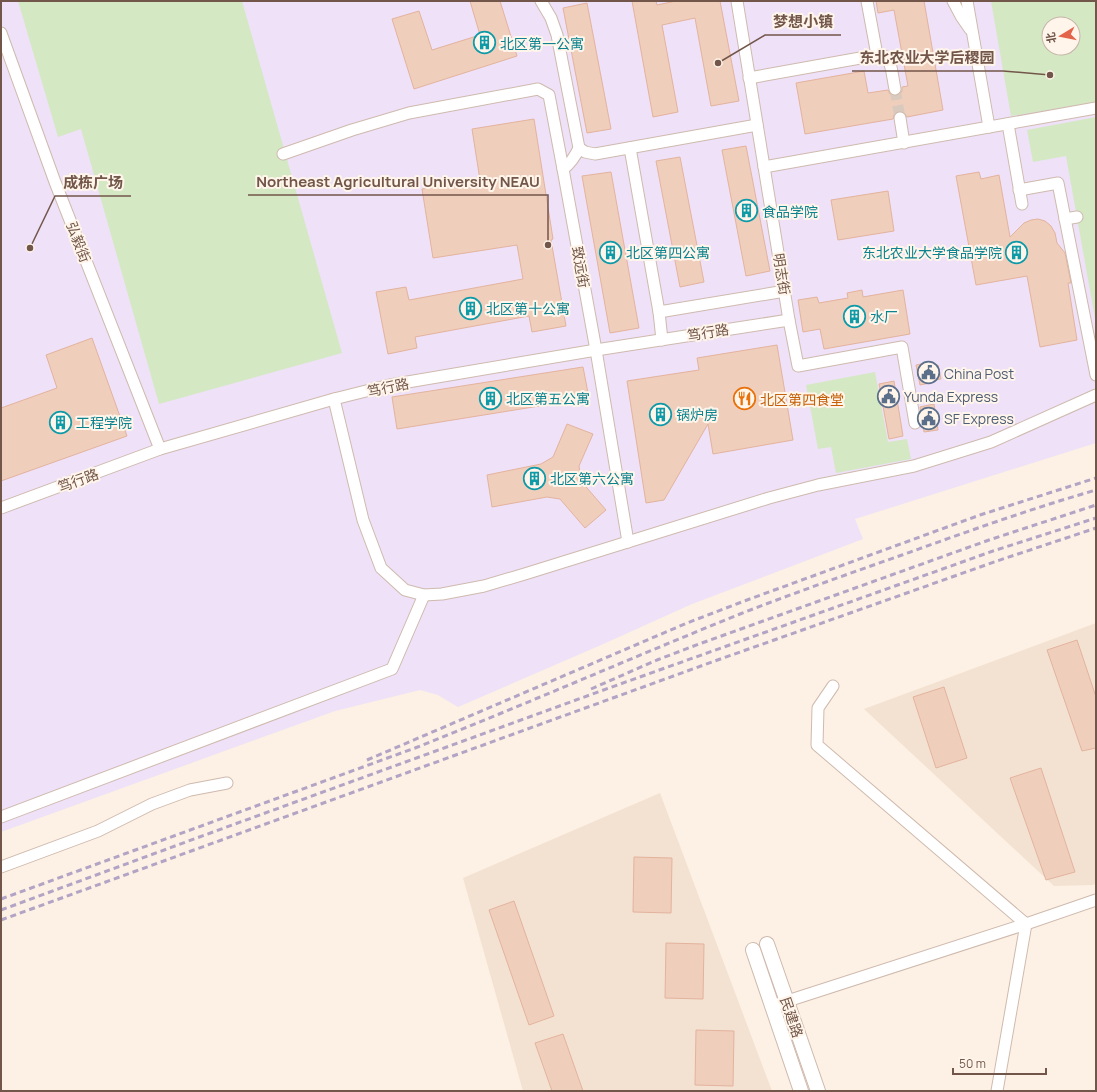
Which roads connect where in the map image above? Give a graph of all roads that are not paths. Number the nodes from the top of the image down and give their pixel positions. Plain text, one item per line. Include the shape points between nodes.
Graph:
1 (541, 1) edge
2 (737, 1) edge
3 (867, 1) edge
4 (953, 1) edge
5 (967, 1) edge
6 (972, 33) junction
7 (1, 34) edge
8 (877, 55) junction
9 (749, 78) junction
10 (895, 88) tunnel mouth
11 (1096, 108) edge
12 (900, 118) tunnel mouth
13 (1008, 124) junction
14 (757, 125) junction
15 (989, 127) junction
16 (904, 143) junction
17 (579, 148) junction
18 (630, 148) junction
19 (283, 154) dead end
20 (764, 167) junction
21 (563, 169) junction
22 (1019, 190) junction
23 (1022, 204) dead end
24 (1077, 217) dead end
25 (1065, 219) junction
26 (785, 292) junction
27 (658, 312) junction
28 (789, 320) junction
29 (662, 340) junction
30 (596, 350) junction
31 (1096, 375) edge
32 (1096, 395) edge
33 (334, 399) junction
34 (915, 424) dead end
35 (160, 449) junction
36 (1, 508) edge
37 (628, 542) junction
38 (424, 595) junction
39 (833, 686) dead end
40 (226, 783) dead end
41 (1, 817) edge
42 (1, 867) edge
43 (1096, 900) edge
44 (1026, 924) junction
45 (767, 944) dead end
46 (753, 950) dead end
47 (787, 1001) junction
48 (772, 1006) junction
49 (802, 1091) edge
50 (818, 1091) edge
51 (997, 1091) edge

1 - 17 street via 557,35
2 - 9 street, 明志街
3 - 8 street
4 - 6 street
5 - 6 street
6 - 15 street
7 - 35 street, 弘毅街 via 55,182
8 - 9 street
8 - 10 street via 886,56 889,60
9 - 14 street, 明志街
11 - 13 street
12 - 16 street
13 - 15 street
13 - 22 street
14 - 18 street
14 - 20 street, 明志街
15 - 16 street
16 - 20 street
17 - 18 street via 595,154
17 - 21 street via 576,156
18 - 27 street
19 - 21 street, 致远街 via 409,113 538,89 549,95
20 - 26 street, 明志街
21 - 30 street, 致远街
22 - 23 street
22 - 25 street via 1058,183
24 - 25 street
25 - 31 street
26 - 27 street
26 - 28 street, 明志街
27 - 29 street
28 - 29 street, 笃行路
28 - 34 street, 明志街 via 798,366 902,347
29 - 30 street, 笃行路
30 - 33 street, 笃行路 via 390,385
30 - 37 street, 致远街
32 - 37 street via 990,442 914,466 818,485 769,498
33 - 35 street, 笃行路
33 - 38 street via 363,520 381,568 405,590
35 - 36 street, 笃行路
37 - 38 street via 484,586
38 - 41 street via 392,669
39 - 44 street via 818,708 817,745
40 - 42 street via 190,790 152,804 98,831
43 - 44 street
44 - 47 street
44 - 51 street
45 - 47 street, 民建路
46 - 48 street, 民建路
47 - 48 street
47 - 50 street, 民建路
48 - 49 street, 民建路

